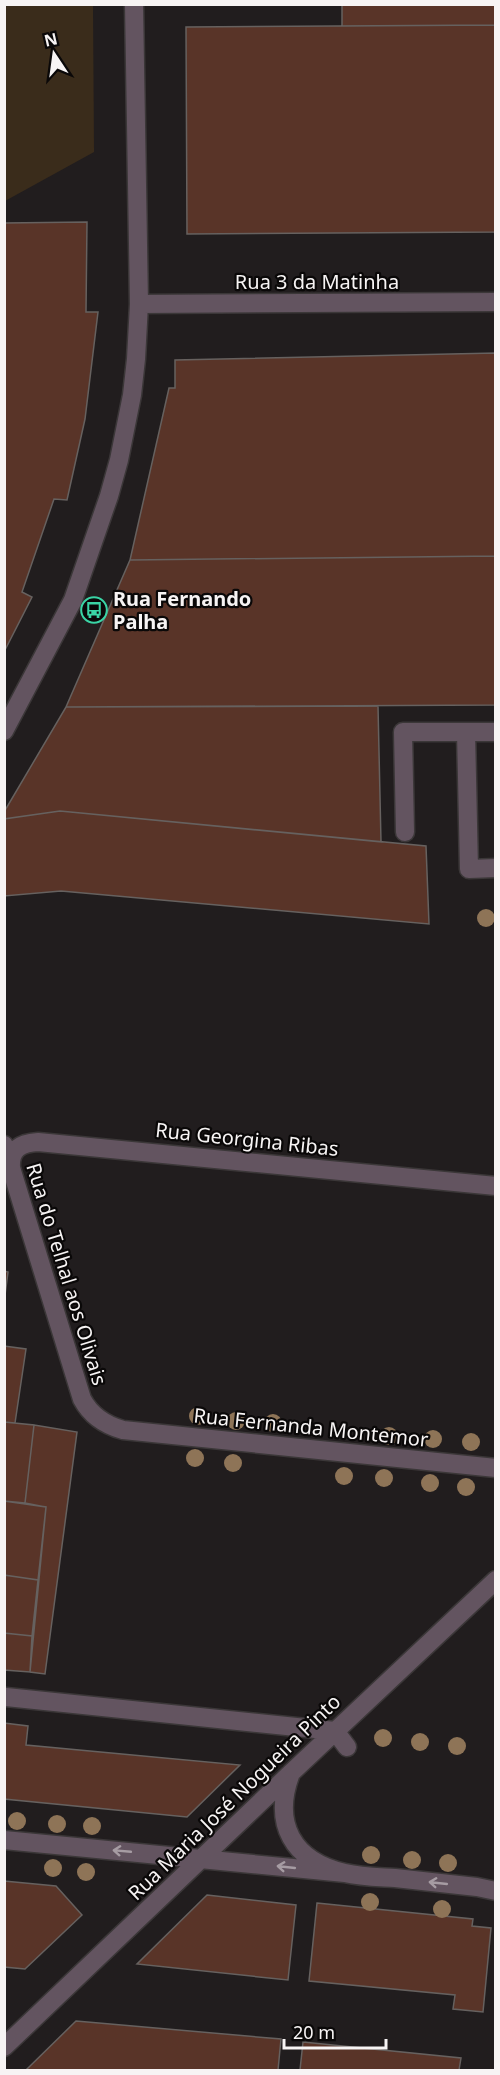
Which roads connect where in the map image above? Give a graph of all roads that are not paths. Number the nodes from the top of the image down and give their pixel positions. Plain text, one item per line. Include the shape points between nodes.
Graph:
1 (134, 4) edge
2 (495, 302) edge
3 (139, 304) junction
4 (4, 731) edge
5 (466, 732) junction
6 (495, 732) edge
7 (405, 832) dead end
8 (495, 868) edge
9 (4, 1145) edge
10 (11, 1167) junction
11 (495, 1186) edge
12 (123, 1431) joint
13 (495, 1468) edge
14 (495, 1580) edge
15 (6, 1697) edge
16 (335, 1731) junction
17 (347, 1747) dead end
18 (292, 1772) junction
19 (4, 1840) edge
20 (201, 1859) junction
21 (345, 1873) junction
22 (495, 1890) edge
23 (4, 2047) edge

1 - 3 street
2 - 3 street, Rua 3 da Matinha
3 - 4 street via 132,395 110,496 74,600
5 - 6 street
5 - 7 street via 403,732
5 - 8 street via 469,869
9 - 10 street, Rua do Telhal aos Olivais
10 - 11 street, Rua Georgina Ribas via 11,1155 18,1147 38,1142
10 - 12 street, Rua do Telhal aos Olivais via 82,1399 102,1421
12 - 13 street, Rua Fernanda Montemor
14 - 16 street, Rua Maria José Nogueira Pinto
15 - 16 street
16 - 17 street
16 - 18 street, Rua Maria José Nogueira Pinto
18 - 20 street, Rua Maria José Nogueira Pinto
18 - 21 street via 283,1801 286,1827 292,1839 300,1852 313,1861
20 -> 19 street
21 -> 20 street
20 - 23 street, Rua Maria José Nogueira Pinto
22 -> 21 street

